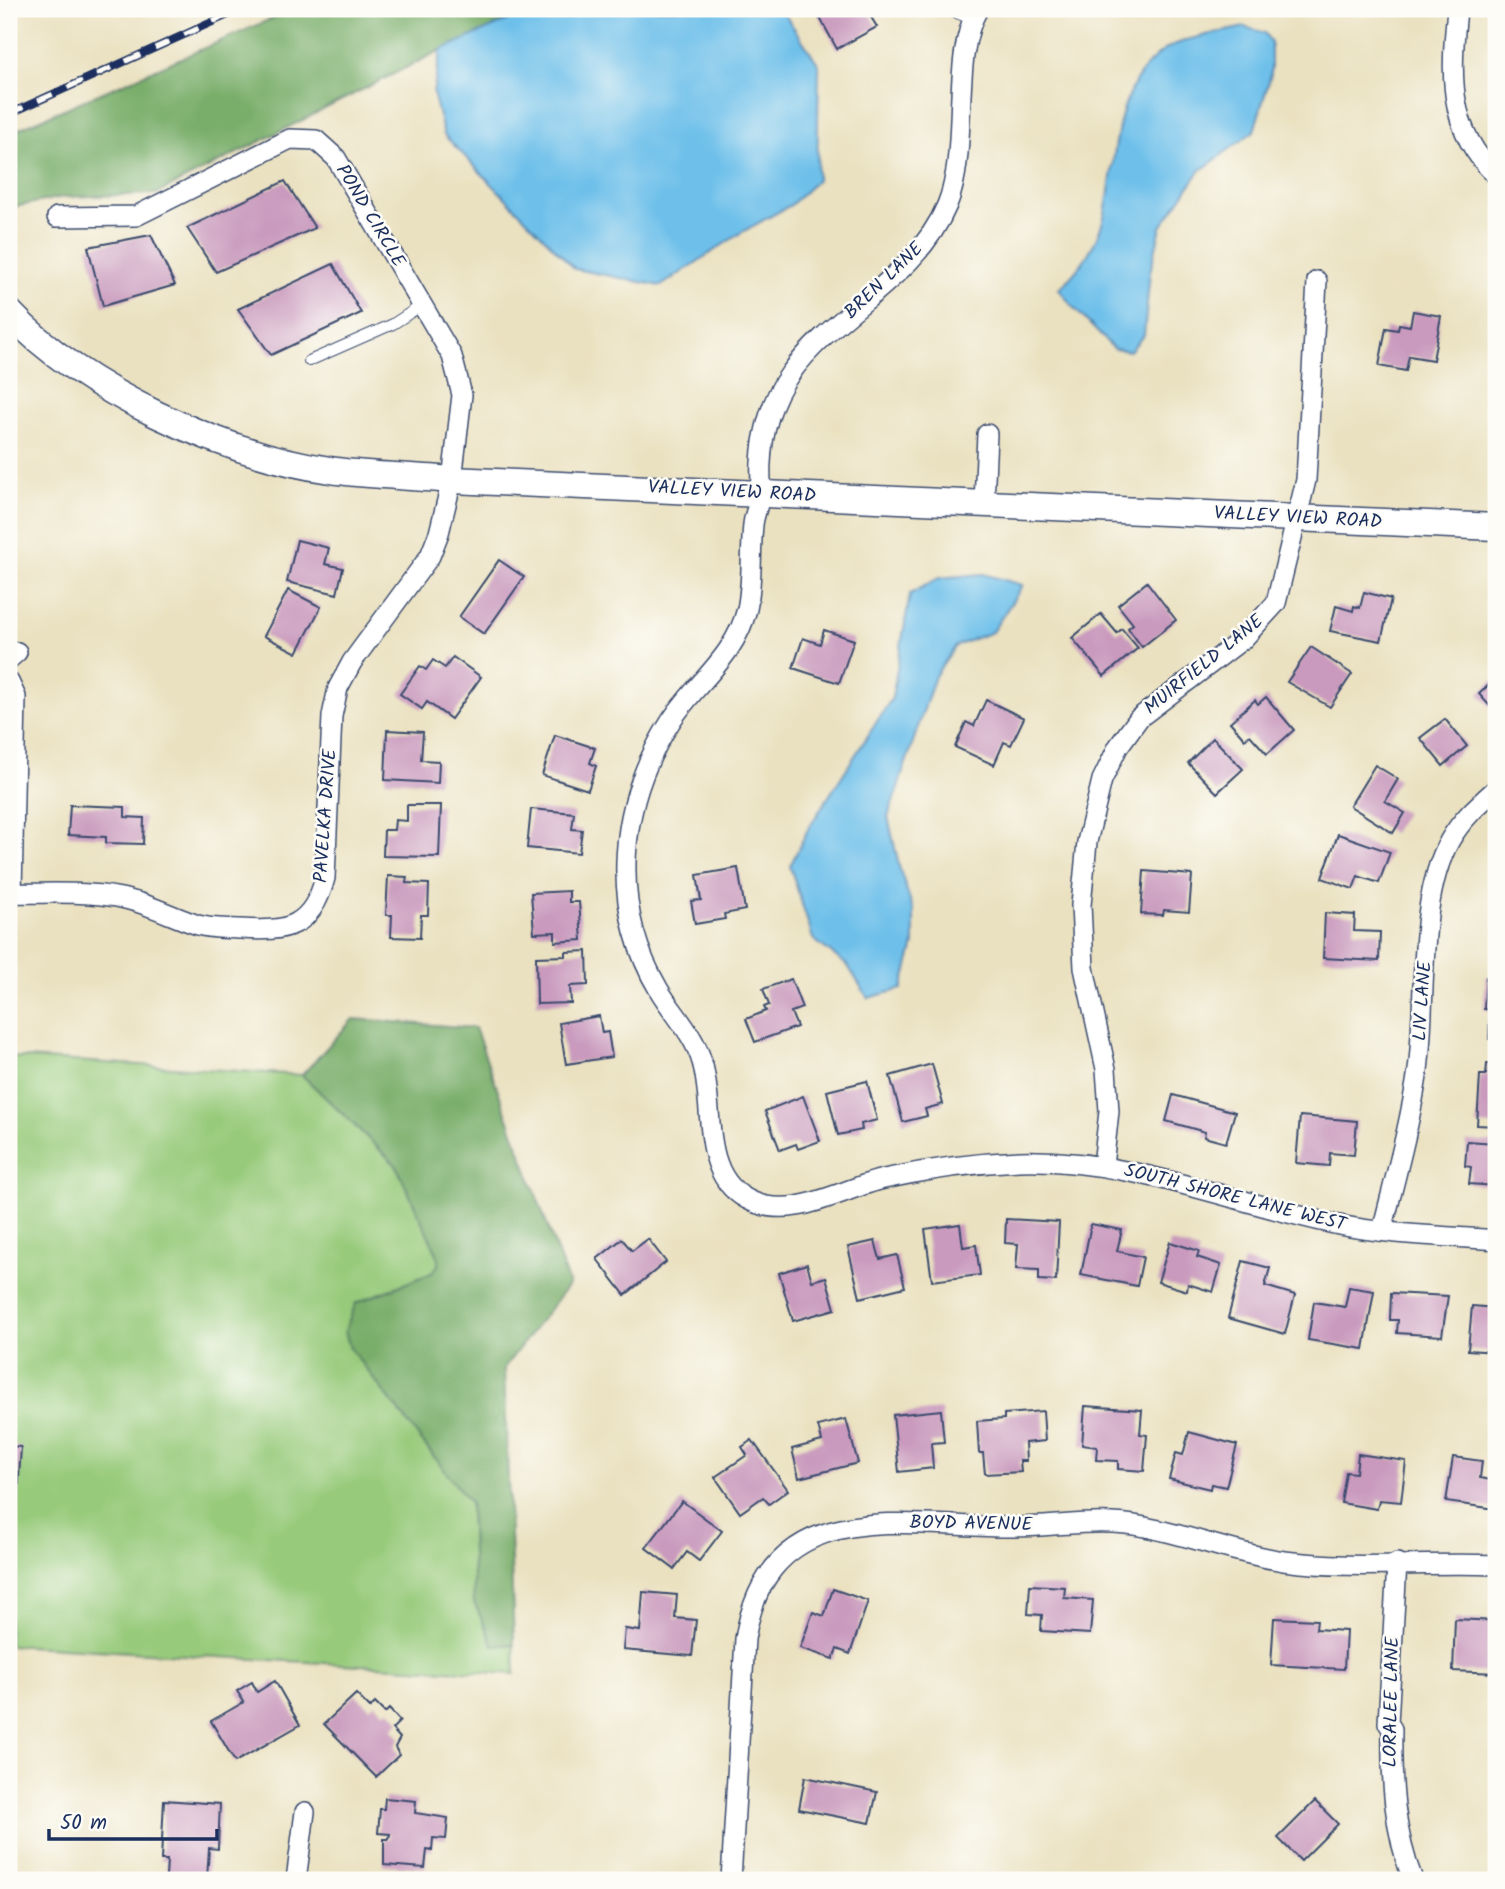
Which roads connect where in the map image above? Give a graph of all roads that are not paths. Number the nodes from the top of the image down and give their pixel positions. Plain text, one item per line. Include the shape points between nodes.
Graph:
1 (946, 9) edge
2 (1457, 9) edge
3 (975, 14) edge
4 (1496, 175) edge
5 (57, 217) dead end
6 (1317, 281) dead end
7 (422, 305) junction
8 (14, 330) edge
9 (309, 361) dead end
10 (987, 434) dead end
11 (452, 480) junction
12 (761, 493) junction
13 (985, 503) junction
14 (1297, 518) junction
15 (1496, 527) edge
16 (9, 682) edge
17 (1496, 789) edge
18 (10, 893) edge
19 (1103, 1166) junction
20 (1382, 1231) junction
21 (1496, 1240) edge
22 (1397, 1563) junction
23 (1496, 1564) edge
24 (305, 1812) dead end
25 (296, 1880) edge
26 (731, 1880) edge
27 (1413, 1880) edge

1 - 3 lane
2 - 4 street via 1453,99 1463,131 1481,161
3 - 12 street, BREN LANE via 947,204 929,237 905,266 812,348 788,376 771,409 761,458
5 - 7 street, POND CIRCLE via 136,216 290,139 316,140 336,158
6 - 14 street, MUIRFIELD LANE via 1306,480
7 - 9 lane via 393,324
7 - 11 street, POND CIRCLE via 452,356 462,395
8 - 11 street, VALLEY VIEW ROAD via 113,390 244,451 330,470
10 - 13 street
11 - 12 street, VALLEY VIEW ROAD
11 - 18 street, PAVELKA DRIVE via 430,556 338,688 332,716 325,878 320,899 306,917 289,928 267,931 222,928 198,925 145,902 113,896
12 - 13 street, VALLEY VIEW ROAD
12 - 19 street, SOUTH SHORE LANE WEST via 753,520 747,607 739,634 725,658 675,715 650,756 632,802 625,849 638,944 658,988 700,1054 718,1168 733,1191 754,1203 780,1209 877,1180 951,1165 1026,1161
13 - 14 street, VALLEY VIEW ROAD
14 - 15 street, VALLEY VIEW ROAD
14 - 19 street, MUIRFIELD LANE via 1276,603 1243,639 1139,719 1102,780 1087,842 1081,905 1084,968 1106,1069 1109,1111
16 - 18 street via 16,697
17 - 20 street, LIV LANE via 1470,811 1436,872 1429,907 1418,1073
19 - 20 street, SOUTH SHORE LANE WEST
20 - 21 street, SOUTH SHORE LANE WEST
22 - 23 street, BOYD AVENUE
22 - 26 street, BOYD AVENUE via 1284,1561 1105,1521 1011,1527 880,1522 816,1536 788,1554 766,1578 750,1607
22 - 27 street, LORALEE LANE via 1388,1723 1396,1816
24 - 25 street

